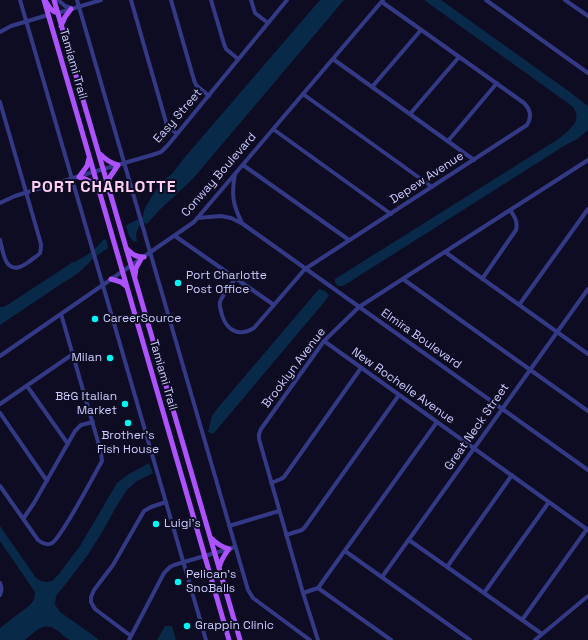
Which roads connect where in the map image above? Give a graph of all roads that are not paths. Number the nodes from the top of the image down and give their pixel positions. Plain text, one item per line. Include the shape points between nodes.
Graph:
1 (20, 0) edge
2 (44, 0) edge
3 (54, 0) edge
4 (58, 0) edge
5 (77, 0) edge
6 (101, 0) edge
7 (131, 0) edge
8 (171, 0) edge
9 (211, 0) edge
10 (251, 0) edge
11 (287, 0) edge
12 (486, 0) edge
13 (565, 0) edge
14 (382, 1) edge
15 (79, 6) junction
16 (71, 9) junction
17 (58, 13) junction
18 (48, 15) junction
19 (588, 16) edge
20 (27, 22) junction
21 (268, 23) junction
22 (61, 26) junction
23 (421, 30) junction
24 (0, 32) edge
25 (459, 57) junction
26 (333, 59) junction
27 (238, 60) junction
28 (588, 73) edge
29 (497, 84) junction
30 (372, 87) junction
31 (303, 94) junction
32 (209, 96) junction
33 (0, 102) edge
34 (410, 114) junction
35 (273, 130) junction
36 (177, 134) junction
37 (448, 141) junction
38 (98, 153) junction
39 (89, 156) junction
40 (474, 160) junction
41 (588, 160) edge
42 (125, 164) junction
43 (118, 165) junction
44 (243, 165) junction
45 (103, 169) junction
46 (93, 172) junction
47 (235, 173) junction
48 (78, 177) junction
49 (72, 179) junction
50 (108, 186) junction
51 (432, 187) junction
52 (98, 188) junction
53 (26, 192) junction
54 (0, 203) edge
55 (588, 209) edge
56 (510, 210) junction
57 (391, 214) junction
58 (197, 218) junction
59 (243, 224) junction
60 (175, 236) junction
61 (0, 240) edge
62 (349, 240) junction
63 (126, 247) junction
64 (444, 252) junction
65 (150, 253) junction
66 (143, 258) junction
67 (131, 265) junction
68 (305, 268) junction
69 (123, 271) junction
70 (236, 278) junction
71 (482, 278) junction
72 (111, 279) junction
73 (135, 279) junction
74 (403, 279) junction
75 (103, 285) junction
76 (127, 287) junction
77 (588, 288) edge
78 (520, 305) junction
79 (274, 306) junction
80 (359, 307) junction
81 (61, 314) junction
82 (557, 332) junction
83 (324, 342) junction
84 (73, 354) junction
85 (588, 354) edge
86 (0, 356) edge
87 (361, 368) junction
88 (530, 370) junction
89 (28, 386) junction
90 (399, 395) junction
91 (0, 404) edge
92 (502, 409) junction
93 (588, 411) edge
94 (0, 413) edge
95 (93, 422) junction
96 (437, 422) junction
97 (68, 444) junction
98 (474, 448) junction
99 (588, 470) edge
100 (512, 475) junction
101 (46, 481) junction
102 (271, 483) junction
103 (0, 486) edge
104 (166, 502) junction
105 (549, 502) junction
106 (279, 511) junction
107 (23, 519) junction
108 (230, 526) junction
109 (587, 529) edge
110 (286, 535) junction
111 (210, 537) junction
112 (409, 540) junction
113 (236, 547) junction
114 (229, 549) junction
115 (345, 551) junction
116 (214, 553) junction
117 (205, 556) junction
118 (184, 563) junction
119 (447, 567) junction
120 (219, 569) junction
121 (382, 577) junction
122 (0, 583) edge
123 (318, 588) junction
124 (303, 593) junction
125 (484, 593) junction
126 (0, 596) edge
127 (588, 596) edge
128 (522, 620) junction
129 (542, 634) junction
130 (130, 638) edge
131 (206, 640) edge
132 (230, 640) edge
133 (240, 640) edge
134 (310, 640) edge
135 (318, 640) edge
136 (391, 640) edge
137 (470, 640) edge
138 (535, 640) edge

1 - 20 street
2 - 17 main road via 51,10
2 - 18 main road, Tamiami Trail
3 - 17 main road, Tamiami Trail
4 - 16 street
5 - 15 street, Tamiami Trail
6 - 15 street
7 - 36 street via 166,122
8 - 32 street via 194,80
9 - 27 street via 226,49
10 - 21 street via 255,13
11 - 21 street, Easy Street
12 - 28 street
13 - 19 street
14 - 23 street, Depew Avenue
14 - 26 street, Conway Boulevard
15 - 16 street
15 - 42 street, Tamiami Trail
16 - 17 street
16 - 22 main road
17 - 22 main road, Tamiami Trail
18 - 20 street
18 - 39 main road, Tamiami Trail
20 - 24 street
20 - 49 street
21 - 27 street, Easy Street
22 - 38 main road, Tamiami Trail
23 - 25 street, Depew Avenue
23 - 30 street
25 - 29 street, Depew Avenue
25 - 34 street
26 - 30 street
26 - 31 street, Conway Boulevard
27 - 32 street, Easy Street
29 - 37 street
29 - 40 street, Depew Avenue via 527,106 530,110 529,121
30 - 34 street
31 - 35 street, Conway Boulevard
31 - 51 street
32 - 36 street, Easy Street
33 - 53 street
34 - 37 street
35 - 44 street, Conway Boulevard
35 - 57 street
36 - 42 street, Easy Street via 161,152
37 - 40 street
38 - 43 main road via 112,164
38 - 45 main road, Tamiami Trail
39 - 46 main road, Tamiami Trail
39 - 48 main road via 87,166
40 - 51 street, Depew Avenue
41 - 56 street, Brooklyn Avenue
42 - 43 street, Easy Street
42 - 65 street, Tamiami Trail
43 - 45 street, Easy Street
43 - 50 main road via 110,177
44 - 47 street, Conway Boulevard
44 - 62 street
45 - 46 street, Easy Street
45 - 50 main road, Tamiami Trail
46 - 48 street, Easy Street
46 - 52 main road, Tamiami Trail
47 - 58 street, Conway Boulevard
47 - 59 street, Elmira Boulevard via 233,201
48 - 49 street, Easy Street
48 - 52 main road via 87,179
49 - 53 street, Easy Street
49 - 75 street
50 - 63 main road, Tamiami Trail
51 - 57 street, Depew Avenue
52 - 69 main road, Tamiami Trail
53 - 54 street, Easy Street
53 - 61 street via 40,252 19,267 11,266 5,259
55 - 78 street
56 - 64 street, Brooklyn Avenue
56 - 71 street via 516,220 516,230
57 - 62 street, Depew Avenue
58 - 59 street, Elmira Boulevard via 222,216
58 - 60 street, Conway Boulevard
59 - 68 street, Elmira Boulevard
60 - 65 street, Conway Boulevard
60 - 70 street
62 - 68 street, Depew Avenue
63 - 66 main road via 134,255
63 - 67 main road, Tamiami Trail
64 - 71 street
64 - 74 street, Brooklyn Avenue
65 - 66 street, Conway Boulevard
65 - 108 street, Tamiami Trail
66 - 67 street, Conway Boulevard
66 - 73 main road via 136,268
67 - 69 street, Conway Boulevard
67 - 73 main road, Tamiami Trail
68 - 79 street, Depew Avenue
68 - 80 street, Elmira Boulevard
69 - 72 street, Conway Boulevard
69 - 76 main road, Tamiami Trail
70 - 79 street
70 - 79 street, Depew Avenue via 220,302 223,318 229,328 238,332 249,331
71 - 78 street
72 - 75 street, Conway Boulevard
72 - 76 main road
73 - 111 main road, Tamiami Trail
74 - 80 street, Brooklyn Avenue
74 - 88 street
75 - 81 street, Conway Boulevard
75 - 104 street
76 - 117 main road, Tamiami Trail
77 - 82 street, Great Neck Street
78 - 82 street
80 - 83 street, Brooklyn Avenue
80 - 92 street, Elmira Boulevard
81 - 84 street
81 - 86 street, Conway Boulevard
82 - 85 street
82 - 88 street, Great Neck Street
83 - 87 street, New Rochelle Avenue
83 - 102 street, Brooklyn Avenue via 259,434
84 - 89 street
84 - 95 street
87 - 90 street, New Rochelle Avenue
87 - 102 street via 284,477
88 - 92 street, Great Neck Street
88 - 93 street
89 - 91 street
89 - 97 street
90 - 96 street, New Rochelle Avenue
90 - 110 street via 305,527
92 - 98 street, Great Neck Street
92 - 99 street, Elmira Boulevard
94 - 101 street
95 - 97 street via 81,425
95 - 107 street via 102,452 102,461 56,539 49,544 41,543
96 - 98 street, New Rochelle Avenue
96 - 115 street
97 - 101 street
98 - 100 street, New Rochelle Avenue
98 - 112 street, Great Neck Street
100 - 105 street, New Rochelle Avenue
100 - 119 street
101 - 107 street
102 - 106 street, Brooklyn Avenue
103 - 107 street
104 - 118 street
104 - 130 street via 144,511 113,564 92,593 91,602 95,609
105 - 109 street, New Rochelle Avenue
105 - 125 street
106 - 108 street
106 - 110 street, Brooklyn Avenue
108 - 113 street, Tamiami Trail
109 - 128 street
110 - 124 street, Brooklyn Avenue
111 - 114 main road via 217,544
111 - 116 main road, Tamiami Trail
112 - 119 street
112 - 121 street, Great Neck Street
113 - 114 street
113 - 134 street, Tamiami Trail via 248,590 253,598
114 - 116 street
114 - 120 main road via 221,560
115 - 121 street
115 - 123 street
116 - 117 street
116 - 120 main road, Tamiami Trail
117 - 118 street
117 - 132 main road, Tamiami Trail
118 - 130 street via 170,567 164,573
118 - 131 street
119 - 125 street
120 - 133 main road, Tamiami Trail
121 - 137 street
122 - 126 street
123 - 124 street
123 - 136 street
124 - 135 street, Brooklyn Avenue
125 - 128 street
127 - 129 street
128 - 129 street
129 - 138 street

